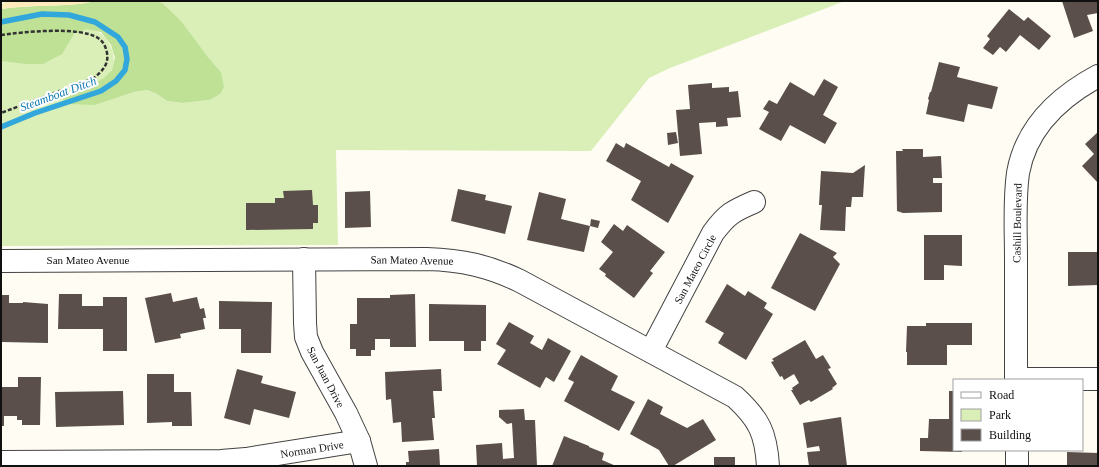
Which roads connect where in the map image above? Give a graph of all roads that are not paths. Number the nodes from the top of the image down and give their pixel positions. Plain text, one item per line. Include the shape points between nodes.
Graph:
1 (1098, 76) edge
2 (754, 202) dead end
3 (304, 259) junction
4 (1, 261) edge
5 (651, 351) junction
6 (1016, 379) edge
7 (1083, 379) edge
8 (1098, 379) edge
9 (359, 441) junction
10 (1017, 451) edge
11 (1, 462) edge
12 (366, 466) edge
13 (768, 466) edge
14 (1017, 466) edge

1 - 6 street, Cashill Boulevard via 1060,101 1048,113 1029,142 1021,160 1016,192
2 - 5 street, San Mateo Circle via 735,210 720,224
3 - 4 street, San Mateo Avenue
3 - 5 street, San Mateo Avenue via 453,260 477,265 520,280
3 - 9 street, San Juan Drive via 306,337
5 - 13 street, San Mateo Avenue via 735,397 748,409 759,424 764,437
7 - 8 street
9 - 11 street, Norman Drive via 246,459
9 - 12 street, San Juan Drive
10 - 14 street

